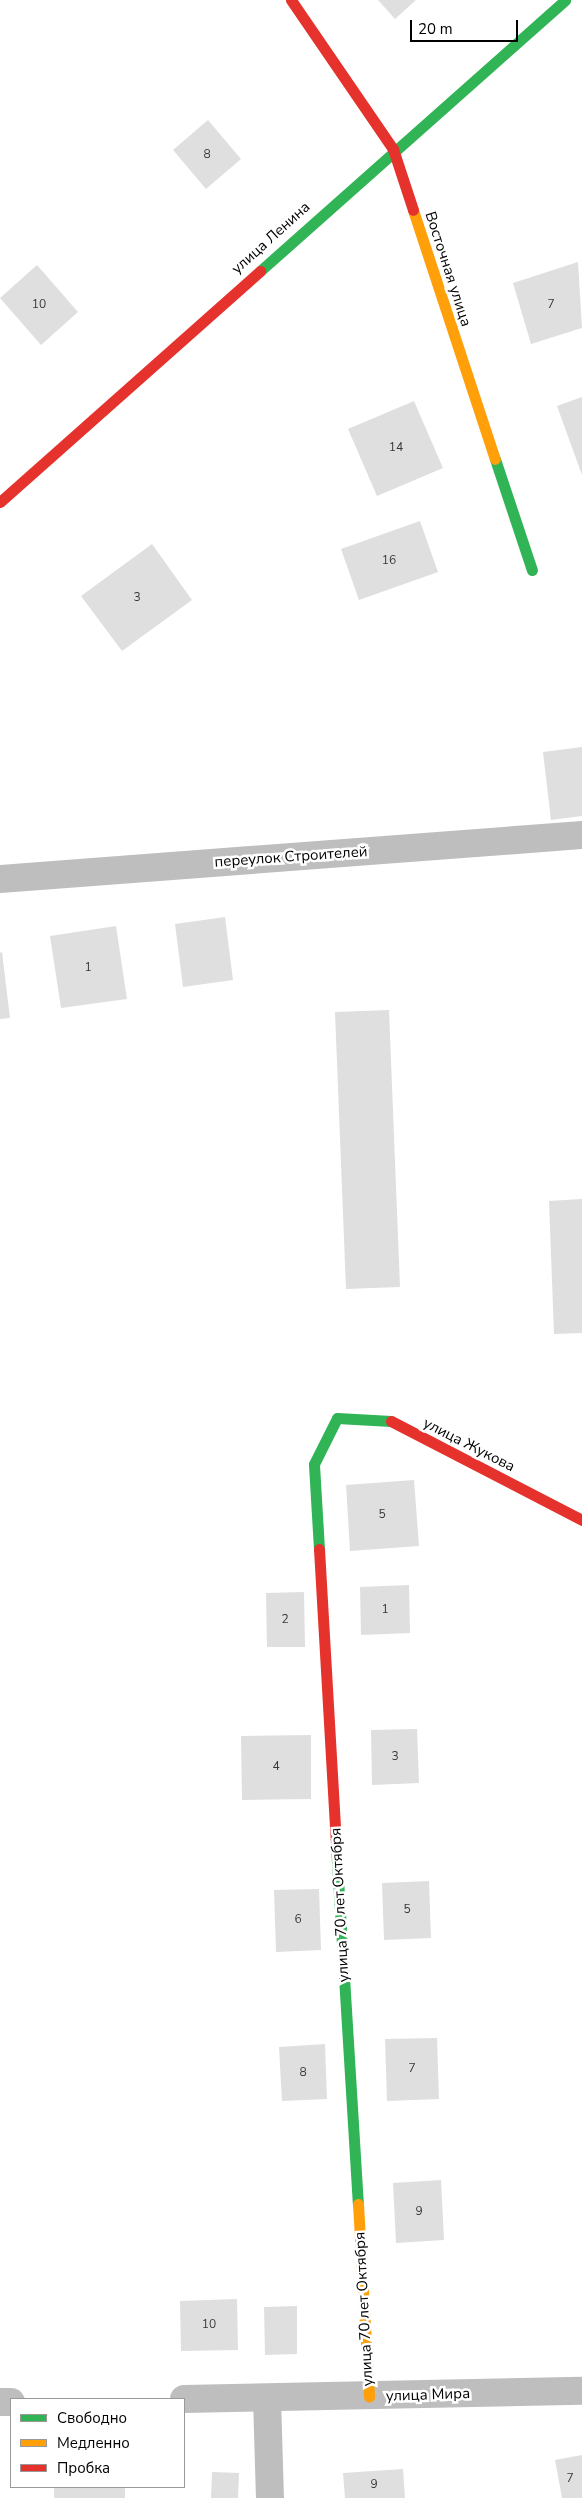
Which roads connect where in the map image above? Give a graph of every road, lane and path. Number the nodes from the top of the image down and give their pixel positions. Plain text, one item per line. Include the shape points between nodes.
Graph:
1 (290, 0) edge
2 (565, 0) edge
3 (393, 149) junction
4 (0, 502) edge
5 (532, 570) dead end
6 (582, 834) edge
7 (0, 879) edge
8 (337, 1418) joint
9 (582, 1520) edge
10 (582, 2390) edge
11 (369, 2397) junction
12 (267, 2398) junction
13 (185, 2399) edge
14 (270, 2498) edge

1 - 3 street, Восточная улица
2 - 3 street, улица Ленина
3 - 4 street, улица Ленина
3 - 5 street, Восточная улица
6 - 7 street, переулок Строителей
8 - 9 street, улица Жукова via 385,1418
8 - 11 street, улица 70 лет Октября via 314,1464
10 - 11 street, улица Мира
11 - 12 street, улица Мира
12 - 13 street, улица Мира
12 - 14 street

